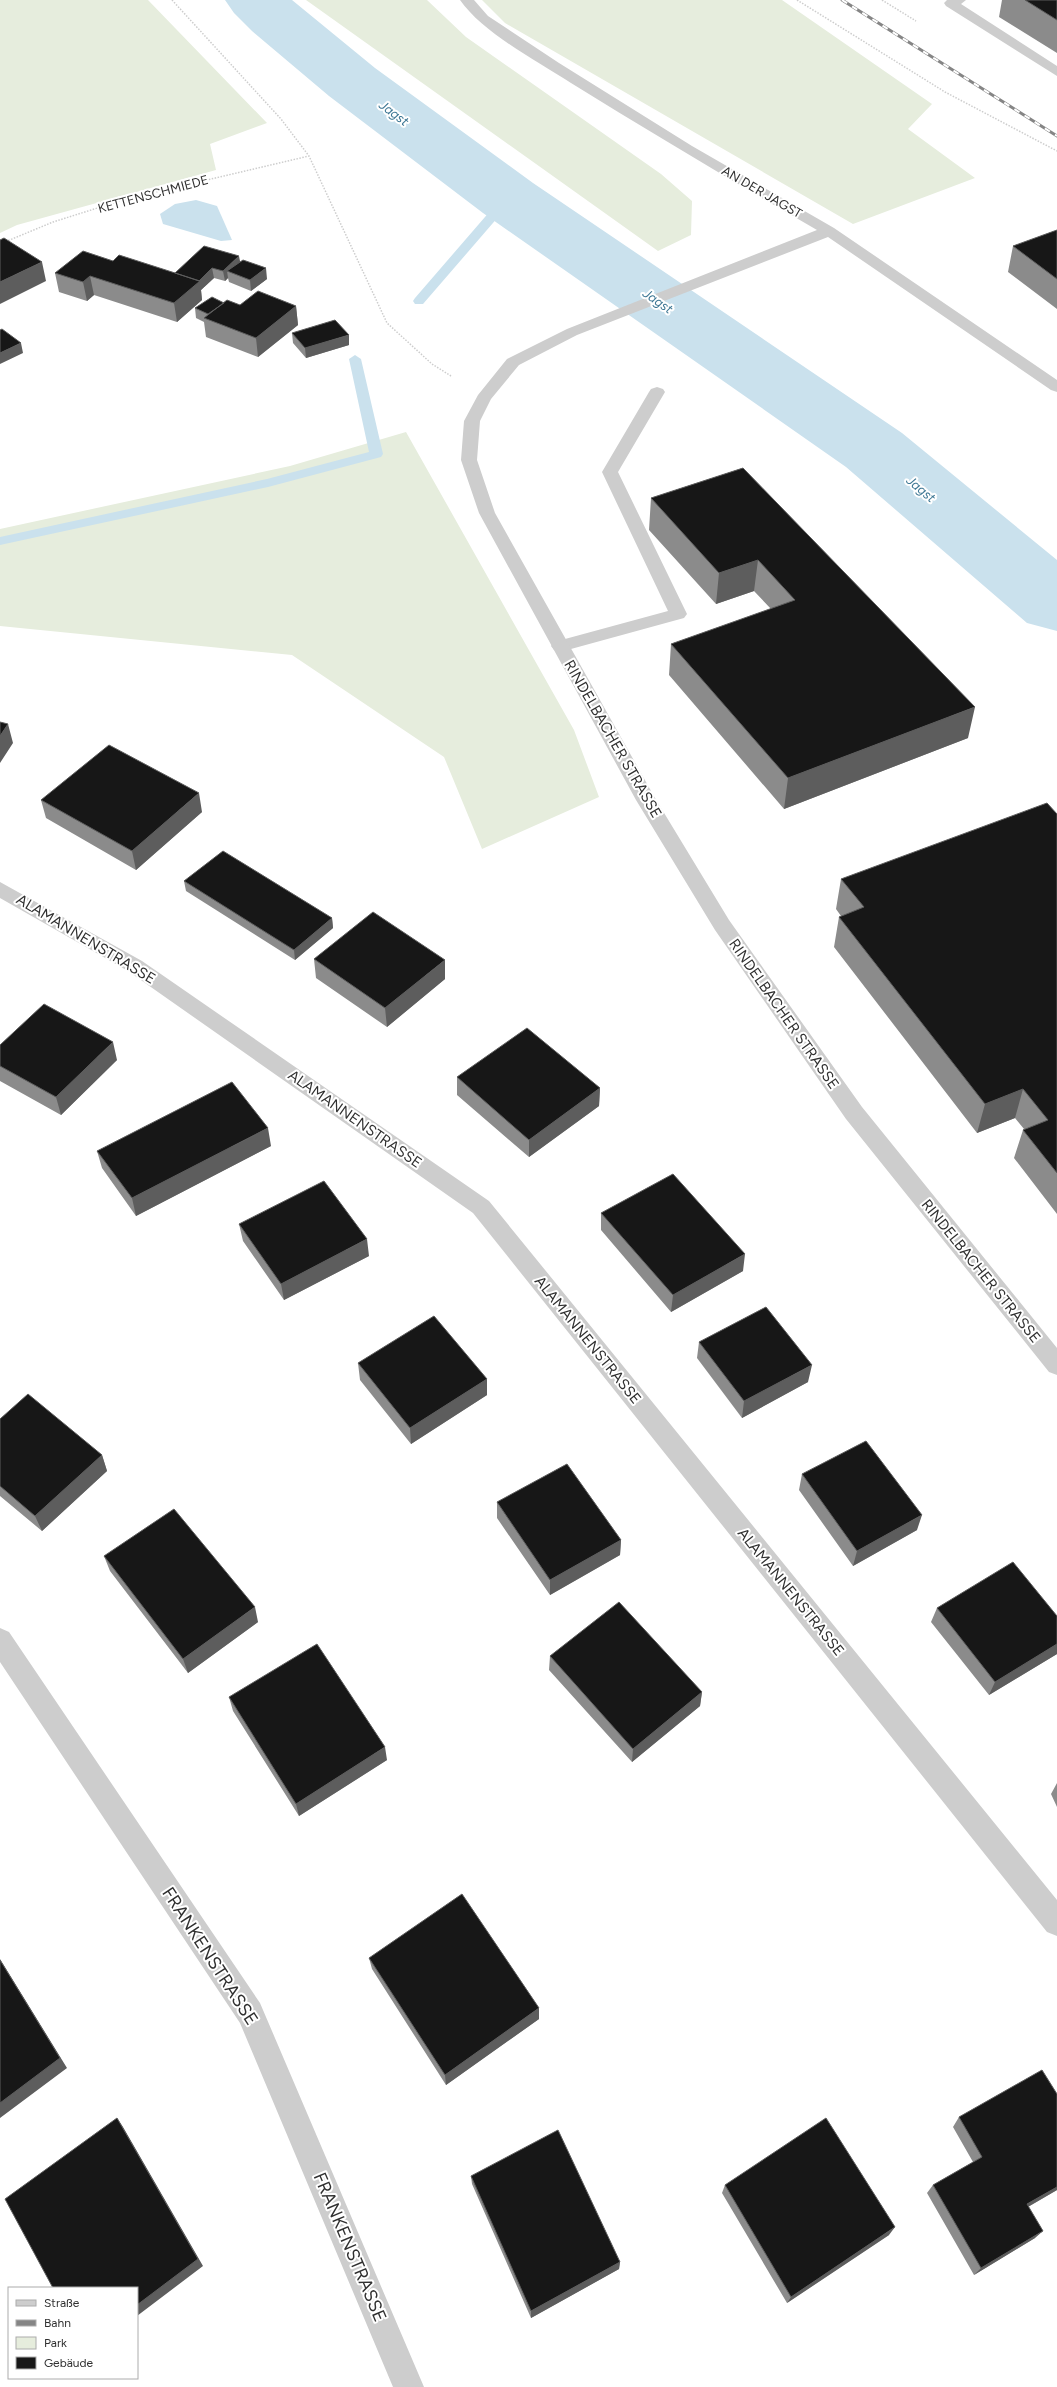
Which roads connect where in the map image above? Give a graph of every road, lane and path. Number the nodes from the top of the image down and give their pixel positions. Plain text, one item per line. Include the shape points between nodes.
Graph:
1 (172, 0) edge
2 (467, 0) edge
3 (797, 0) edge
4 (960, 0) edge
5 (1057, 72) edge
6 (1057, 151) edge
7 (309, 156) junction
8 (829, 231) junction
9 (0, 244) edge
10 (1057, 387) edge
11 (656, 392) dead end
12 (484, 398) junction
13 (560, 646) junction
14 (0, 889) edge
15 (1057, 1365) edge
16 (0, 1640) edge
17 (1057, 1922) edge
18 (409, 2387) edge

1 - 7 path via 281,119
2 - 8 street, AN DER JAGST via 483,19 554,66 687,150
3 - 6 path via 945,92
4 - 5 street via 951,3
7 - 9 path, KETTENSCHMIEDE via 126,199 53,222
7 - 12 path via 387,323 432,364
8 - 10 street, AN DER JAGST
8 - 12 street, RINDELBACHER STRASSE via 572,332 513,362
11 - 13 street via 610,472 678,614
12 - 13 street, RINDELBACHER STRASSE via 472,421 469,460 487,513
13 - 15 street, RINDELBACHER STRASSE via 646,800 722,925 854,1113
14 - 17 street, ALAMANNENSTRASSE via 135,966 481,1207
16 - 18 street, FRANKENSTRASSE via 250,2014

